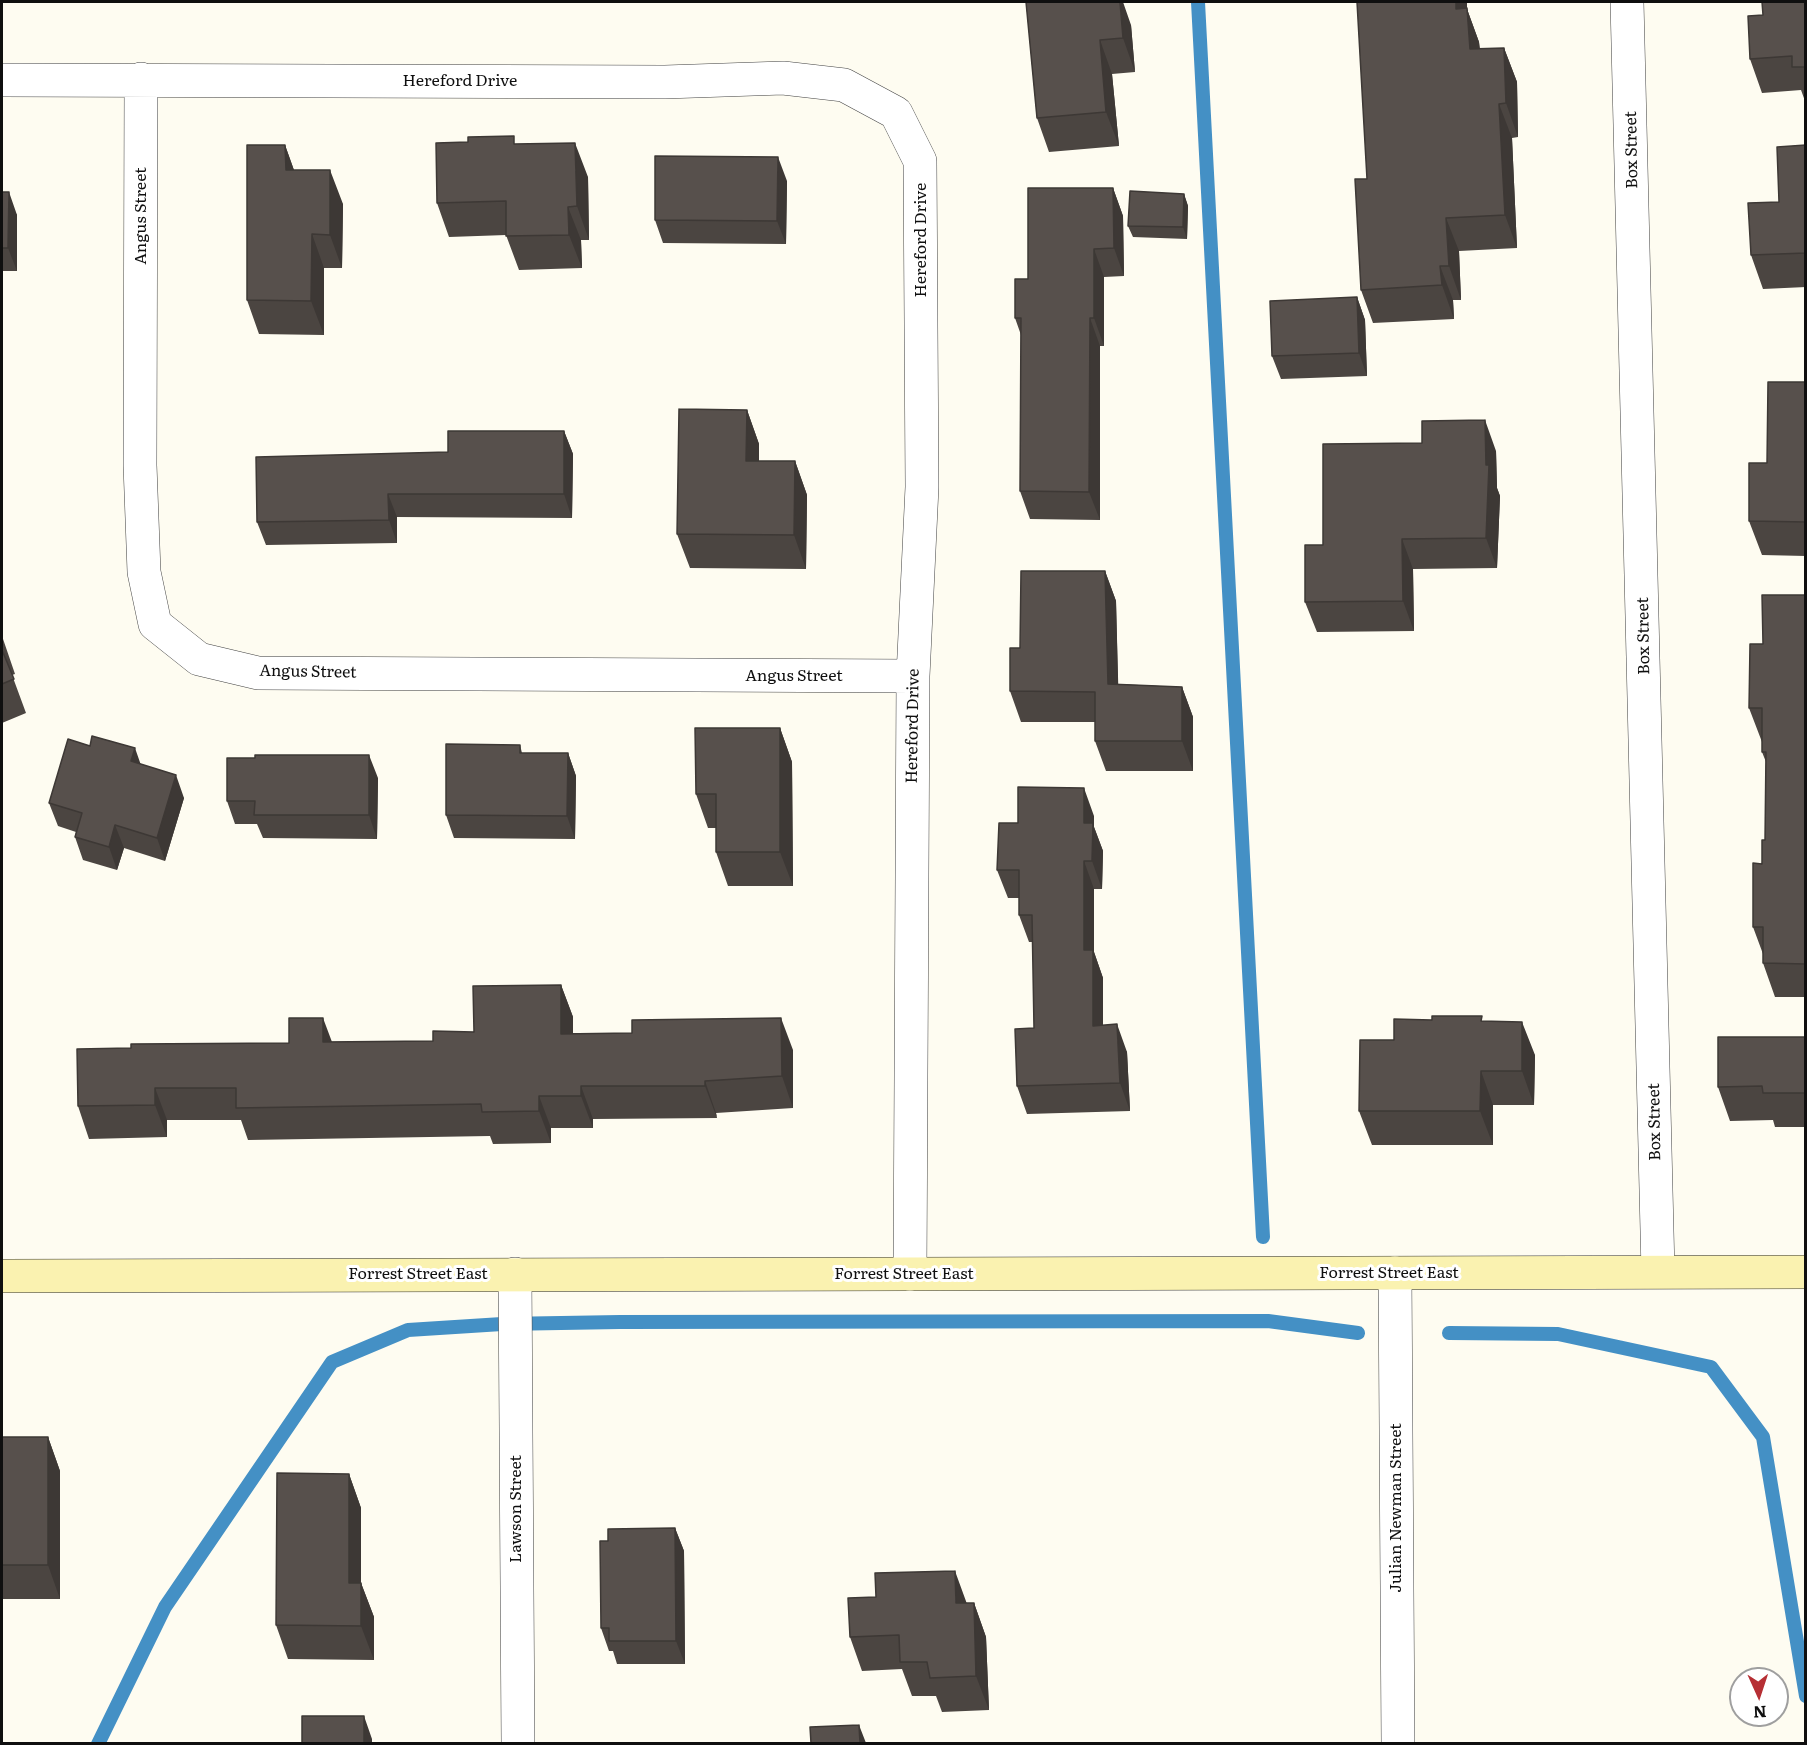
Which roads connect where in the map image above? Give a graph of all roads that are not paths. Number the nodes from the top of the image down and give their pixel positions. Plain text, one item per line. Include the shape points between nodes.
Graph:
1 (1627, 2) edge
2 (141, 79) junction
3 (2, 80) edge
4 (913, 676) junction
5 (1659, 1271) junction
6 (1806, 1272) edge
7 (1395, 1273) junction
8 (515, 1274) junction
9 (910, 1274) junction
10 (2, 1276) edge
11 (518, 1743) edge
12 (1398, 1743) edge

1 - 5 street, Box Street
2 - 3 street, Hereford Drive
2 - 4 street, Angus Street via 140,465 144,572 155,624 199,659 258,673
2 - 4 street, Hereford Drive via 665,82 783,78 844,85 896,112 920,161 922,487
4 - 9 street, Hereford Drive
5 - 6 main road, Forrest Street East
5 - 7 main road, Forrest Street East
7 - 9 main road, Forrest Street East
7 - 12 street, Julian Newman Street
8 - 9 main road, Forrest Street East
8 - 10 main road, Forrest Street East
8 - 11 street, Lawson Street

